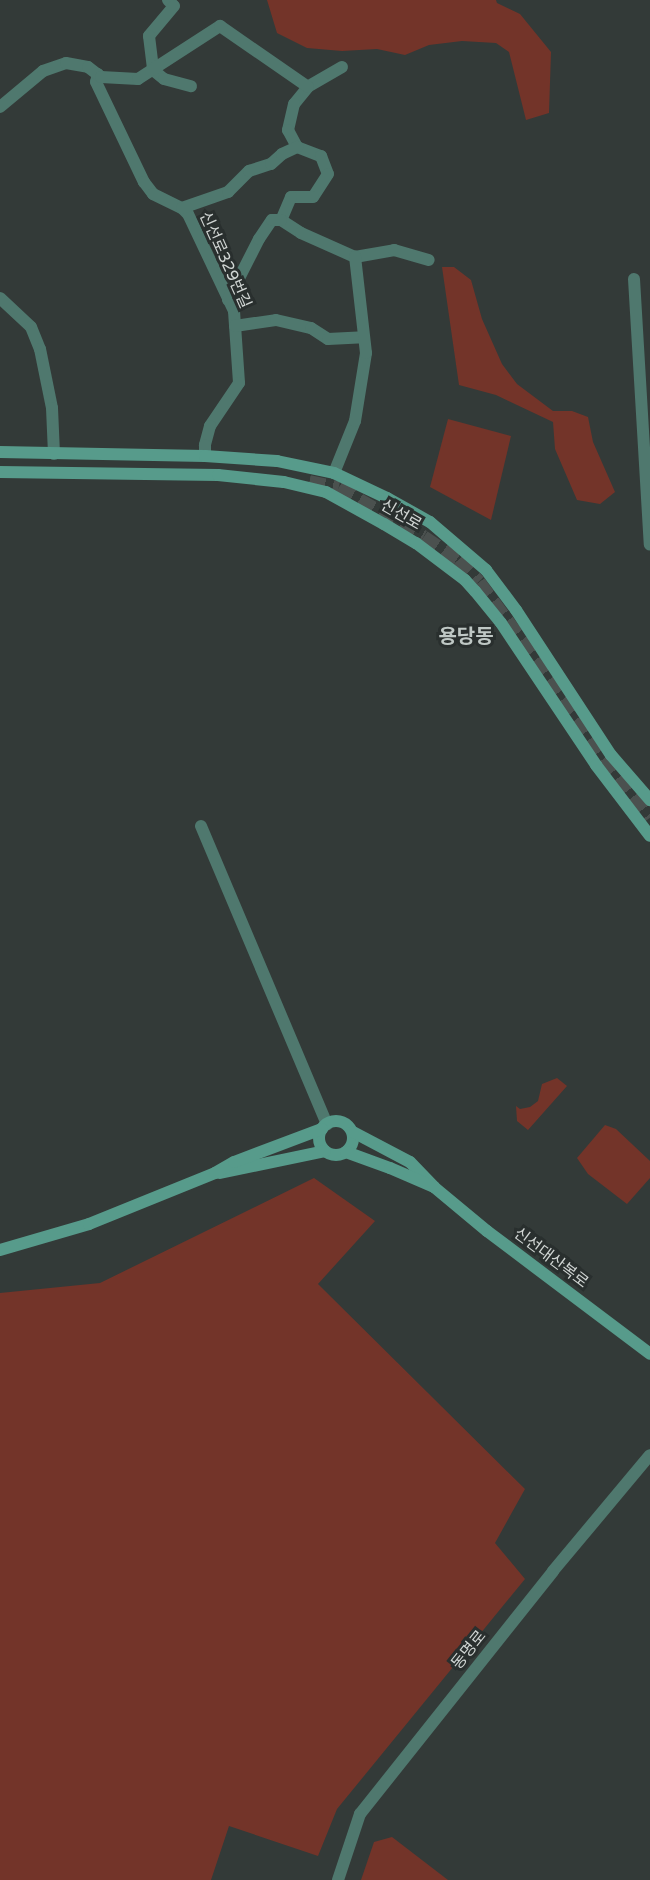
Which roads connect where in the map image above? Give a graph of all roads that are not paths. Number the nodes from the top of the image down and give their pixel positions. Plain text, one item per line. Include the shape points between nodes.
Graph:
1 (168, 0) edge
2 (342, 67) dead end
3 (153, 70) junction
4 (98, 74) junction
5 (191, 86) dead end
6 (308, 87) junction
7 (0, 107) edge
8 (297, 147) junction
9 (182, 208) junction
10 (281, 220) junction
11 (355, 257) junction
12 (429, 260) dead end
13 (634, 279) dead end
14 (0, 298) edge
15 (228, 300) junction
16 (235, 326) junction
17 (363, 337) junction
18 (0, 452) edge
19 (54, 454) junction
20 (205, 456) junction
21 (301, 465) junction
22 (0, 472) edge
23 (334, 473) junction
24 (297, 484) junction
25 (650, 545) edge
26 (650, 801) edge
27 (201, 826) dead end
28 (650, 836) edge
29 (324, 1126) junction
30 (353, 1132) junction
31 (324, 1151) junction
32 (346, 1152) junction
33 (215, 1173) junction
34 (434, 1187) junction
35 (0, 1250) edge
36 (650, 1354) edge
37 (650, 1455) edge
38 (339, 1880) edge

1 - 3 street via 174,6 149,36
2 - 6 street
3 - 4 street via 138,79
3 - 5 street via 164,79
3 - 6 street via 220,26
4 - 7 street via 88,67 66,63 43,71
4 - 9 street, 신선로329번길 via 96,82 144,182 153,194
6 - 8 street via 294,104 288,130
8 - 9 street, 신선로329번길 via 271,164 249,171 228,192
8 - 10 street via 321,156 328,174 313,197 291,198
9 - 15 street, 신선로329번길
10 - 11 street
10 - 15 street via 272,220 258,239
11 - 12 street via 394,250
11 - 17 street
13 - 25 street
14 - 19 street via 31,327 40,349 52,408
15 - 16 street, 신선로329번길
16 - 17 street, 신선로329번길 via 276,320 294,322 328,339
16 - 20 street, 신선로329번길 via 240,383 210,426
17 - 23 street via 366,353 355,421
18 - 19 main road, 신선로
19 - 20 main road, 신선로
20 - 21 main road, 신선로
21 - 23 main road, 신선로
21 - 24 main road
22 - 24 main road, 신선로 via 218,475
23 - 26 main road, 신선로 via 430,522 486,570 611,755
24 - 28 main road, 신선로 via 326,492 384,524 465,579 501,623 596,765
27 - 29 street
29 - 30 main road, 신선대산복로 via 342,1121
29 - 31 main road via 319,1137
29 - 33 main road, 신선대산복로
30 - 32 main road via 351,1147
30 - 34 main road, 신선대산복로 via 410,1162
31 - 32 main road, 신선대산복로 via 339,1155
31 - 33 main road, 신선대산복로
32 - 34 main road, 신선대산복로
33 - 35 main road, 신선대산복로 via 89,1224
34 - 36 main road, 신선대산복로
37 - 38 street, 동명로 via 360,1814

